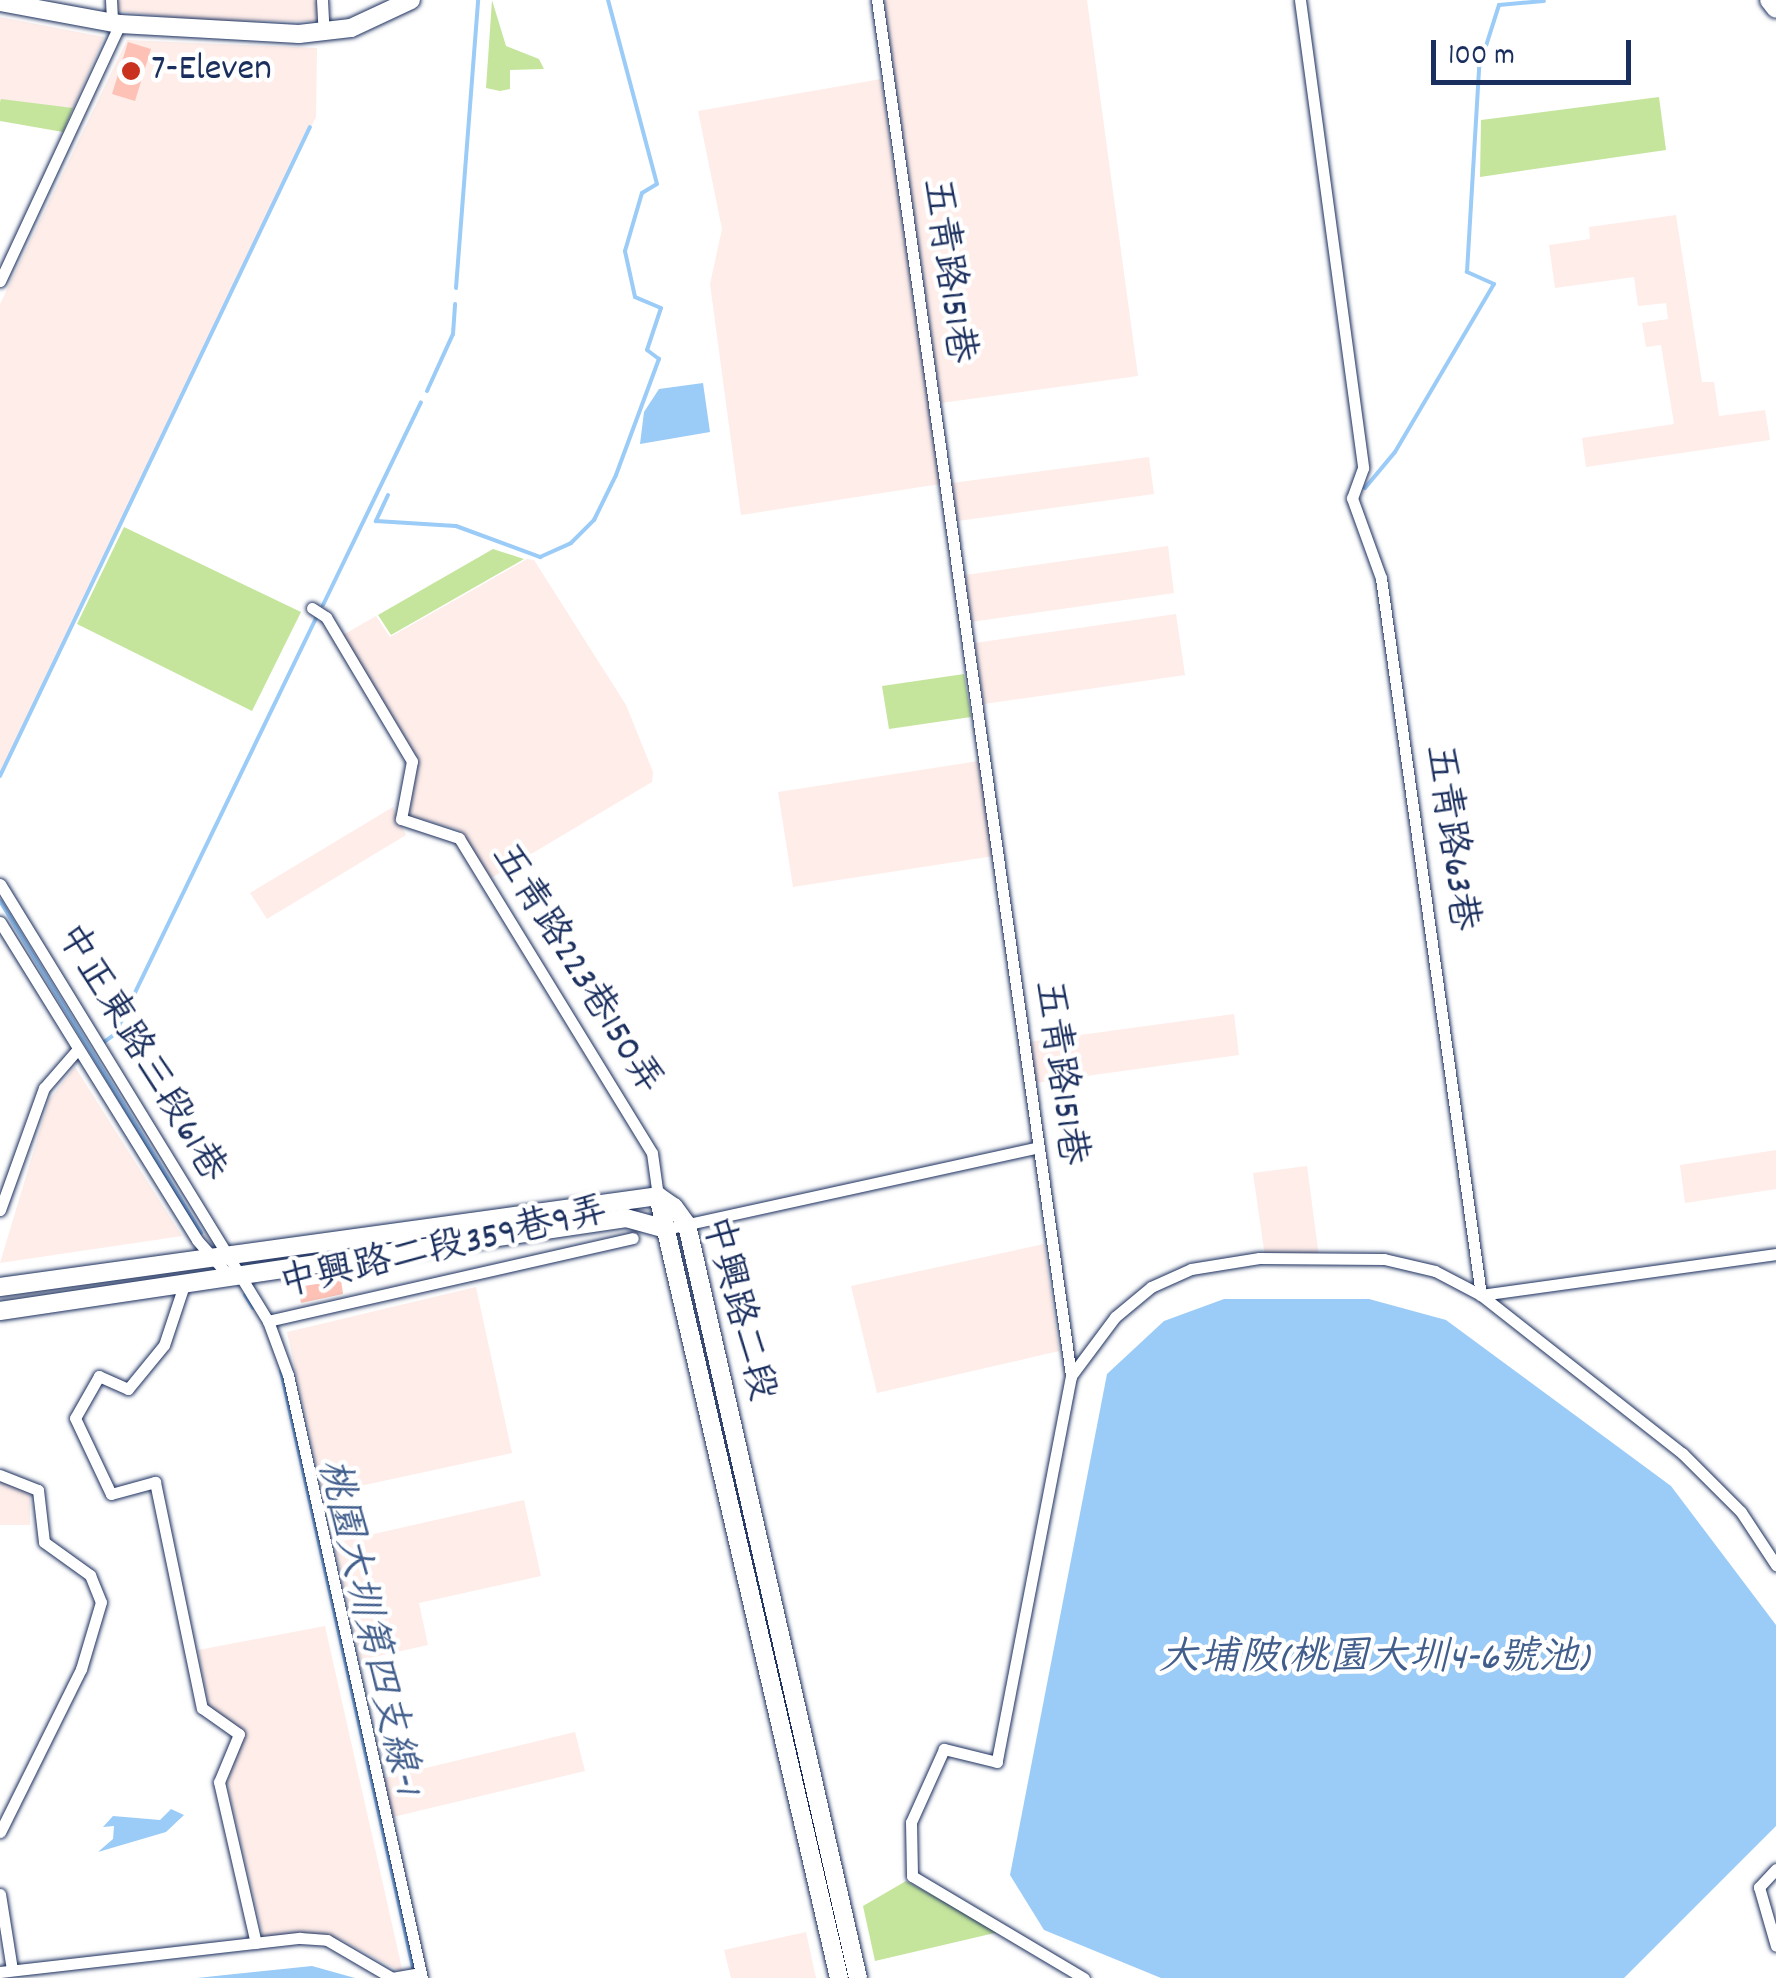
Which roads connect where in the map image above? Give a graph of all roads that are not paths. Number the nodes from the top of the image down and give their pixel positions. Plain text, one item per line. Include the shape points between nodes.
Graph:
1 (111, 0) edge
2 (322, 0) edge
3 (410, 0) edge
4 (876, 0) edge
5 (1300, 0) edge
6 (1768, 0) edge
7 (0, 2) edge
8 (1776, 9) edge
9 (116, 23) junction
10 (324, 32) junction
11 (0, 281) edge
12 (312, 608) dead end
13 (0, 884) edge
14 (0, 922) edge
15 (77, 1050) junction
16 (1038, 1148) junction
17 (658, 1196) junction
18 (0, 1210) edge
19 (687, 1225) junction
20 (666, 1230) junction
21 (633, 1238) dead end
22 (1776, 1254) edge
23 (217, 1256) junction
24 (239, 1279) junction
25 (184, 1285) junction
26 (0, 1287) edge
27 (1482, 1296) junction
28 (0, 1310) edge
29 (268, 1321) junction
30 (1071, 1376) junction
31 (0, 1474) edge
32 (1776, 1565) edge
33 (781, 1633) junction
34 (760, 1638) junction
35 (0, 1832) edge
36 (1776, 1869) edge
37 (0, 1894) edge
38 (256, 1943) junction
39 (1776, 1946) edge
40 (6, 1971) edge
41 (418, 1975) edge
42 (839, 1978) edge
43 (858, 1978) edge
44 (1084, 1978) edge

1 - 9 street
2 - 10 street
3 - 10 street
4 - 16 street, 五青路151巷
5 - 27 street, 五青路63巷 via 1363,468 1352,498 1381,578
6 - 8 street
7 - 9 street
9 - 10 street
9 - 11 street
12 - 17 street, 五青路223巷150弄 via 326,617 412,761 401,819 458,838 652,1153
13 - 23 street, 中正東路三段61巷
14 - 15 street
15 - 18 street via 44,1088
15 - 23 street
16 - 19 street
16 - 30 street, 五青路151巷
17 - 19 street, 中興路二段
17 - 20 street
17 - 23 street, 中興路二段
19 - 20 street
19 - 33 street, 中興路二段
20 - 24 street, 中興路二段 via 626,1218
20 - 34 street, 中興路二段
21 - 29 street, 中興路二段359巷9弄
22 - 27 street
23 - 24 street
23 - 26 street, 中興路二段
24 - 25 street, 中興路二段
24 - 29 street
25 - 28 street, 中興路二段
25 - 38 street via 164,1345 128,1389 99,1376 74,1418 111,1494 154,1482 202,1708 239,1734 219,1782
27 - 30 street via 1434,1271 1384,1259 1259,1258 1191,1269 1151,1286 1115,1317
27 - 32 street via 1682,1452 1740,1512
29 - 41 street via 288,1375
30 - 44 street, 五青路151巷 via 997,1762 944,1749 909,1837 912,1876
31 - 35 street via 38,1490 44,1542 90,1575 101,1602 81,1669
33 - 34 street
33 - 43 street, 中興路二段
34 - 42 street, 中興路二段
36 - 39 street via 1759,1886
37 - 40 street
38 - 40 street
38 - 41 street via 326,1940 392,1978

